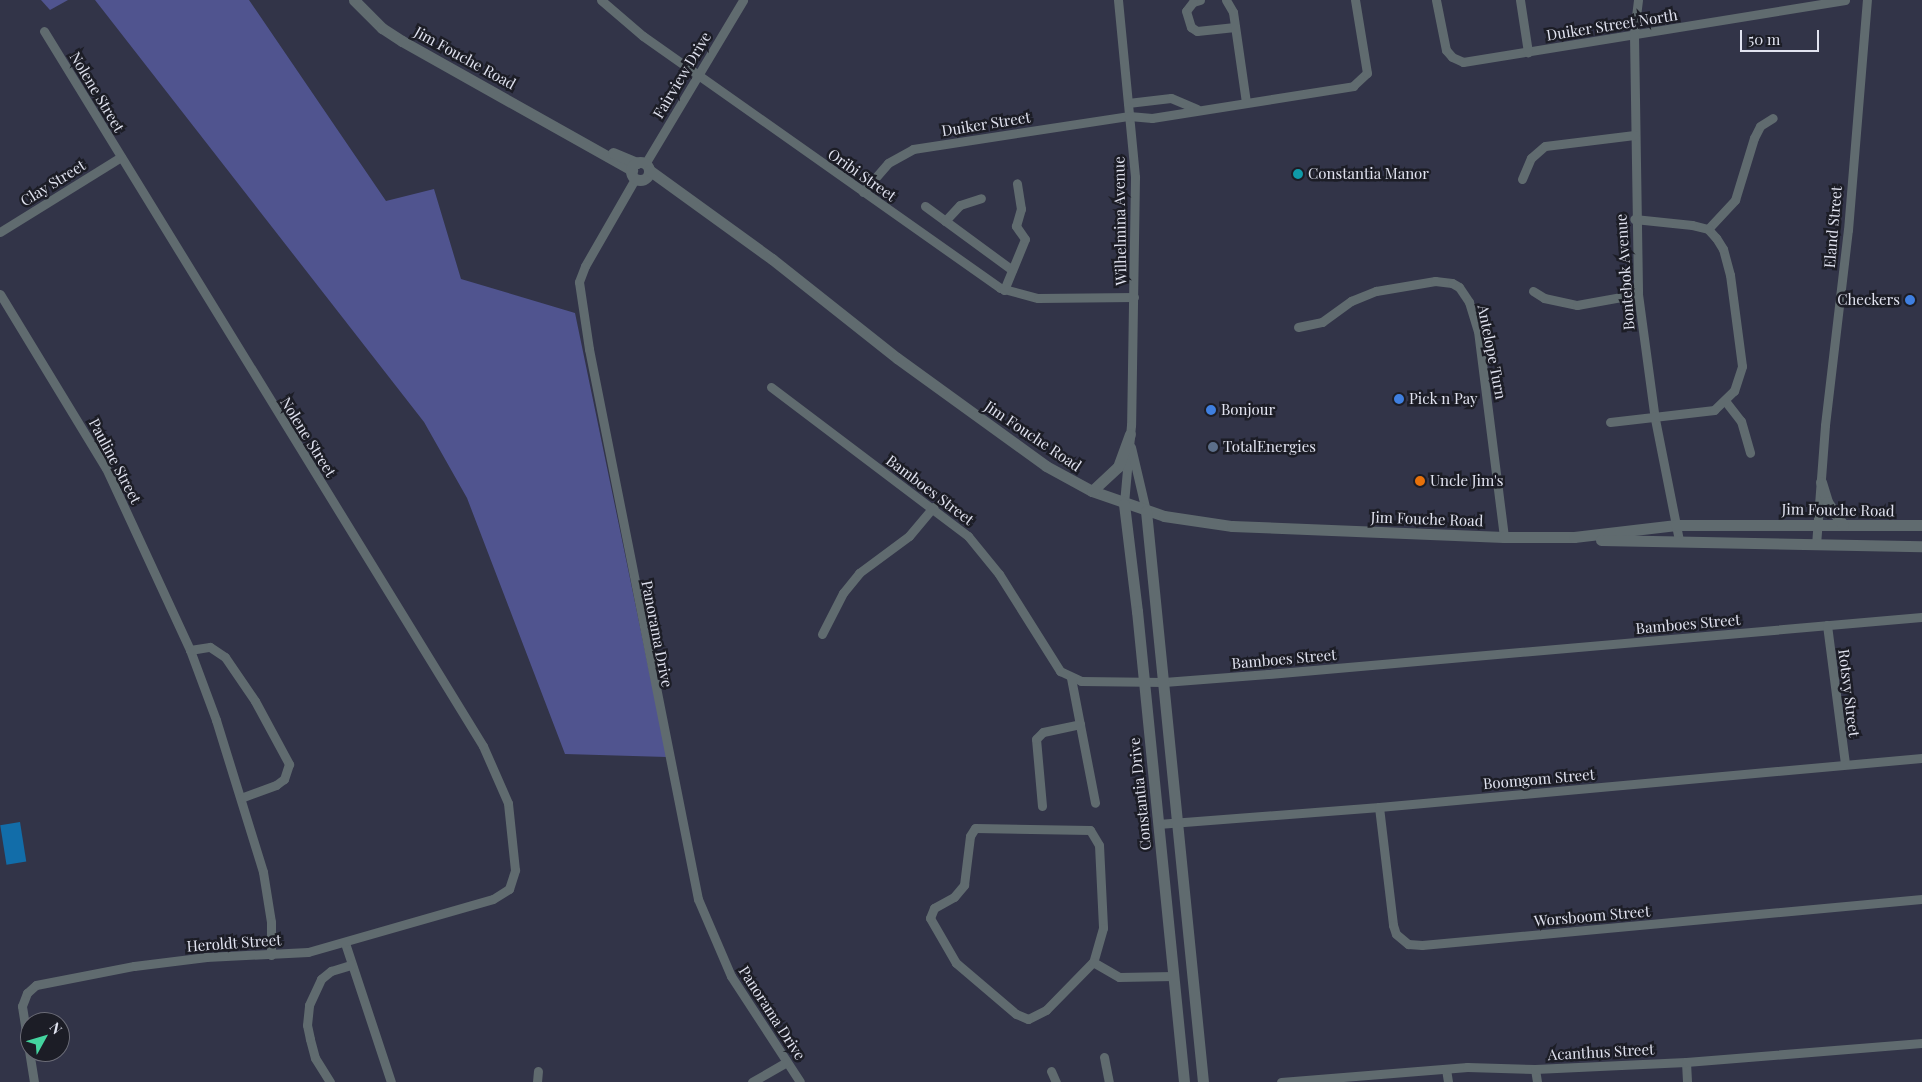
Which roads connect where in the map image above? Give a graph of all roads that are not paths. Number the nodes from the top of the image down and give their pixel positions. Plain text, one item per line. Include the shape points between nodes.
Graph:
1 (354, 0) edge
2 (601, 0) edge
3 (743, 0) edge
4 (1118, 0) edge
5 (1200, 0) edge
6 (1226, 0) edge
7 (1355, 0) edge
8 (1436, 0) edge
9 (1520, 0) edge
10 (1638, 0) edge
11 (1845, 0) edge
12 (1867, 0) edge
13 (1822, 3) edge
14 (1235, 27) junction
15 (44, 31) dead end
16 (1634, 35) junction
17 (1528, 52) junction
18 (697, 75) junction
19 (1246, 102) junction
20 (1128, 103) junction
21 (1200, 110) junction
22 (1129, 116) junction
23 (1773, 118) dead end
24 (1634, 135) junction
25 (121, 157) junction
26 (640, 171) junction
27 (1522, 179) dead end
28 (1017, 183) dead end
29 (863, 192) junction
30 (981, 198) dead end
31 (925, 206) dead end
32 (1634, 219) junction
33 (945, 221) junction
34 (1708, 229) junction
35 (0, 232) edge
36 (1012, 270) junction
37 (1004, 290) junction
38 (1533, 291) dead end
39 (0, 294) edge
40 (1638, 294) junction
41 (1134, 297) junction
42 (1298, 328) dead end
43 (771, 387) dead end
44 (1726, 402) junction
45 (1656, 419) junction
46 (1610, 422) dead end
47 (1130, 438) junction
48 (1750, 453) dead end
49 (1821, 482) junction
50 (1092, 492) junction
51 (1124, 504) junction
52 (933, 507) junction
53 (1146, 511) junction
54 (1676, 525) junction
55 (1818, 525) junction
56 (1843, 525) junction
57 (1922, 525) edge
58 (1504, 537) junction
59 (1574, 538) junction
60 (1679, 540) junction
61 (1816, 545) junction
62 (1922, 546) edge
63 (1922, 617) edge
64 (1827, 625) junction
65 (822, 634) dead end
66 (190, 650) junction
67 (1071, 678) junction
68 (1144, 682) junction
69 (1164, 682) junction
70 (1080, 724) junction
71 (1922, 758) edge
72 (1845, 764) junction
73 (241, 798) junction
74 (1095, 803) dead end
75 (1042, 806) dead end
76 (1379, 808) junction
77 (1179, 822) junction
78 (1158, 824) junction
79 (515, 870) joint
80 (1922, 899) edge
81 (345, 943) junction
82 (271, 955) junction
83 (1093, 962) junction
84 (351, 965) junction
85 (1174, 976) junction
86 (1922, 1043) edge
87 (1104, 1057) dead end
88 (786, 1062) junction
89 (1686, 1062) junction
90 (1446, 1069) junction
91 (1535, 1069) junction
92 (538, 1071) dead end
93 (1052, 1071) dead end
94 (1309, 1081) edge
95 (34, 1082) edge
96 (330, 1082) edge
97 (391, 1082) edge
98 (537, 1082) edge
99 (752, 1082) edge
100 (800, 1082) edge
101 (1056, 1082) edge
102 (1109, 1082) edge
103 (1184, 1082) edge
104 (1203, 1082) edge
105 (1281, 1082) edge
106 (1448, 1082) edge
107 (1537, 1082) edge
108 (1687, 1082) edge

1 - 26 street, Jim Fouche Road via 402,41
2 - 18 street, Oribi Street via 643,36
3 - 18 street, Fairview Drive
4 - 20 street, Wilhelmina Avenue
5 - 14 street via 1193,2 1186,11 1191,27 1197,30
6 - 14 street via 1232,7
7 - 19 street, Duiker Street via 1367,73 1360,83
8 - 17 street, Duiker Street North via 1446,50 1456,60 1472,62
9 - 17 street
10 - 16 street, Bontebok Avenue
11 - 13 street, Duiker Street North
12 - 49 street, Eland Street via 1848,230
13 - 16 street, Duiker Street North
14 - 19 street
15 - 25 street, Nolene Street
16 - 17 street, Duiker Street North
16 - 24 street, Bontebok Avenue
18 - 26 street, Fairview Drive
18 - 29 street, Oribi Street
19 - 21 street, Duiker Street
20 - 21 street via 1172,98
20 - 22 street, Wilhelmina Avenue
21 - 22 street, Duiker Street via 1148,119
22 - 29 street, Duiker Street via 913,149 888,163
22 - 41 street, Wilhelmina Avenue via 1135,177
23 - 34 street via 1760,126 1754,138 1735,200
24 - 27 street via 1545,146 1531,158
24 - 32 street, Bontebok Avenue
25 - 35 street, Clay Street
25 - 79 street, Nolene Street via 483,746 508,803
26 - 50 street, Jim Fouche Road via 690,199 1010,442
26 - 88 street, Panorama Drive via 585,266 579,282 580,300 668,762 698,899 731,976
28 - 36 street via 1021,209 1016,226 1025,239
29 - 37 street, Oribi Street
30 - 33 street via 960,205
31 - 33 street
32 - 34 street via 1678,222
32 - 40 street, Bontebok Avenue
33 - 36 street
34 - 44 street via 1723,249 1742,350 1741,376
36 - 37 street
37 - 41 street, Oribi Street via 1038,298
38 - 40 street via 1544,298 1577,305
39 - 66 street, Pauline Street via 106,468
40 - 45 street, Bontebok Avenue
41 - 47 street, Wilhelmina Avenue
42 - 58 street, Antelope Turn via 1322,322 1351,302 1376,291 1435,282 1459,287 1472,309 1478,331
43 - 52 street, Bamboes Street
44 - 45 street via 1704,413
44 - 48 street via 1741,421
45 - 46 street
45 - 54 street, Bontebok Avenue
47 - 50 street via 1118,467
47 - 51 street, Wilhelmina Avenue
47 - 53 street, Wilhelmina Avenue
49 - 55 street, Eland Street
49 - 56 street via 1830,508
50 - 51 street, Jim Fouche Road
51 - 53 street, Jim Fouche Road
51 - 68 street, Constantia Drive
52 - 65 street via 909,536 859,572 843,593
52 - 67 street, Bamboes Street via 968,536 999,574 1052,660
53 - 58 street, Jim Fouche Road via 1192,522 1232,526
53 - 69 street
54 - 55 street, Jim Fouche Road
54 - 59 street, Jim Fouche Road
54 - 60 street, Bontebok Avenue
55 - 56 street, Jim Fouche Road
55 - 61 street, Eland Street
56 - 57 street, Jim Fouche Road
58 - 59 street, Jim Fouche Road
59 - 60 street, Jim Fouche Road
60 - 61 street, Jim Fouche Road
61 - 62 street, Jim Fouche Road
63 - 64 street, Bamboes Street
64 - 69 street, Bamboes Street
64 - 72 street, Rotsvy Street
66 - 73 street, Pauline Street
66 - 73 street via 210,647 225,657 289,764 284,779 276,785
67 - 68 street, Bamboes Street
67 - 70 street
68 - 69 street, Bamboes Street
68 - 78 street, Constantia Drive
69 - 77 street
70 - 74 street
70 - 75 street via 1043,732 1036,739
71 - 72 street, Boomgom Street
72 - 76 street, Boomgom Street
73 - 82 street, Pauline Street via 268,897
76 - 77 street, Boomgom Street
76 - 80 street, Worsboom Street via 1393,925 1396,934 1408,944
77 - 78 street, Boomgom Street
77 - 104 street
78 - 85 street, Constantia Drive
79 - 81 street, Heroldt Street via 509,889 493,899
81 - 82 street, Heroldt Street via 308,952
81 - 84 street
82 - 95 street, Heroldt Street via 206,957 134,966 36,985 27,993 22,1006
83 - 83 street via 1103,928 1096,836 1081,827 980,826 972,831 964,885 954,897 934,908 930,918 956,963 1016,1014 1028,1019 1046,1010
83 - 85 street via 1119,977
84 - 96 street via 331,971 321,979 310,1005 307,1025 310,1039 315,1058
84 - 97 street
85 - 103 street, Constantia Drive
86 - 89 street, Acanthus Street
87 - 102 street
88 - 99 street
88 - 100 street, Panorama Drive
89 - 91 street, Acanthus Street
89 - 108 street
90 - 91 street, Acanthus Street
90 - 94 street, Acanthus Street
90 - 106 street
91 - 107 street
92 - 98 street
93 - 101 street
94 - 105 street, Acanthus Street

